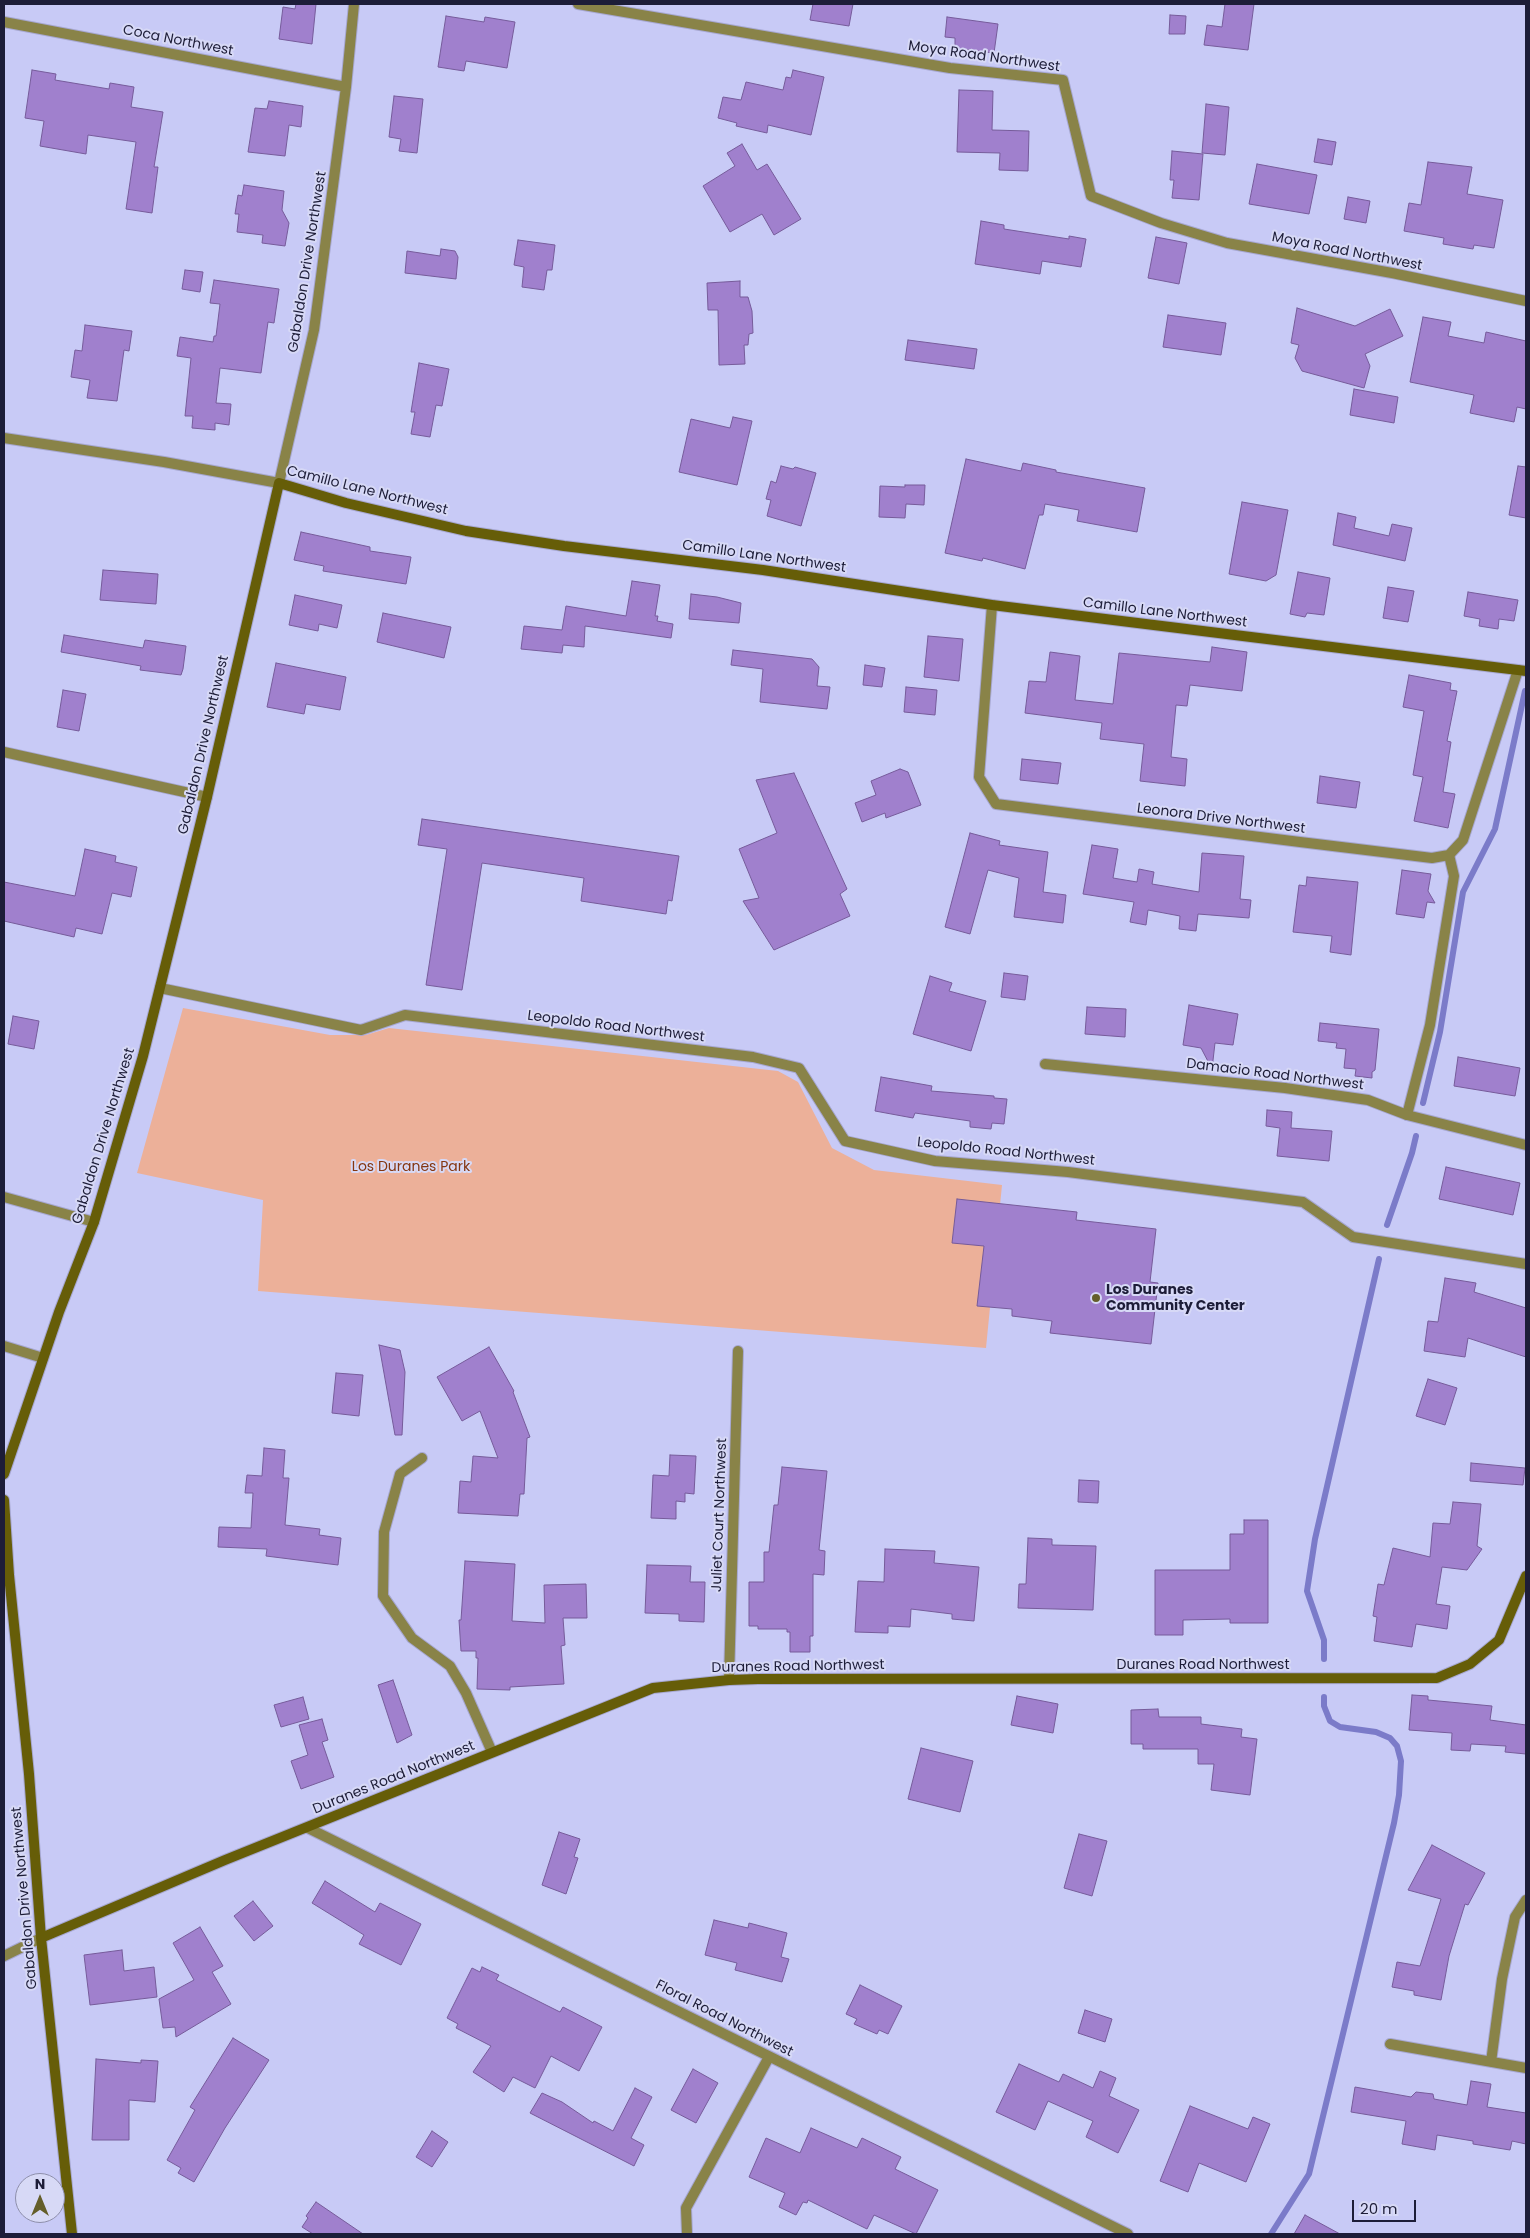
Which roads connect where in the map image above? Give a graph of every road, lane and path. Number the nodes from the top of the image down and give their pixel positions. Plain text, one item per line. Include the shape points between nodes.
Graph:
1 (354, 4) edge
2 (578, 4) edge
3 (4, 22) edge
4 (346, 87) junction
5 (1526, 302) edge
6 (4, 438) edge
7 (278, 483) junction
8 (992, 605) junction
9 (1522, 671) edge
10 (4, 752) edge
11 (207, 797) junction
12 (1449, 855) junction
13 (160, 988) junction
14 (1045, 1064) dead end
15 (1407, 1114) junction
16 (1526, 1145) edge
17 (4, 1197) edge
18 (94, 1222) junction
19 (1526, 1264) edge
20 (4, 1346) edge
21 (738, 1351) dead end
22 (43, 1358) junction
23 (422, 1458) dead end
24 (4, 1474) edge
25 (4, 1500) edge
26 (5, 1526) edge
27 (1526, 1576) edge
28 (729, 1680) junction
29 (492, 1752) junction
30 (308, 1828) junction
31 (1526, 1900) edge
32 (41, 1938) junction
33 (4, 1956) edge
34 (1390, 2044) dead end
35 (769, 2057) junction
36 (1491, 2062) junction
37 (1526, 2068) edge
38 (72, 2234) edge
39 (687, 2234) edge
40 (1128, 2234) edge

1 - 4 street, Gabaldon Drive Northwest
2 - 5 street, Moya Road Northwest via 950,68 1063,80 1091,196 1161,224 1227,243 1392,273
3 - 4 street, Coca Northwest
4 - 7 street, Gabaldon Drive Northwest via 314,330
6 - 7 street, Camillo Lane Northwest
7 - 8 street, Camillo Lane Northwest via 346,503 466,531 763,570
7 - 11 street, Gabaldon Drive Northwest
8 - 9 street, Camillo Lane Northwest
8 - 12 street, Leonora Drive Northwest via 979,777 996,804 1423,856
9 - 12 street via 1463,840
10 - 11 street
11 - 13 street, Gabaldon Drive Northwest
12 - 15 street via 1454,876 1430,1025
13 - 18 street, Gabaldon Drive Northwest
13 - 19 street, Leopoldo Road Northwest via 361,1030 405,1015 753,1057 799,1068 845,1141 935,1161 1068,1172 1303,1202 1353,1237
14 - 15 street, Damacio Road Northwest via 1294,1089 1368,1100
15 - 16 street, Damacio Road Northwest
17 - 18 street
18 - 22 street, Gabaldon Drive Northwest
20 - 22 street
21 - 28 street, Juliet Court Northwest
22 - 24 street, Gabaldon Drive Northwest
23 - 29 street via 400,1474 384,1532 383,1596 412,1638 450,1666 466,1693
25 - 26 street, Gabaldon Drive Northwest
26 - 32 street, Gabaldon Drive Northwest
27 - 28 street, Duranes Road Northwest via 1499,1640 1470,1664 1437,1678
28 - 29 street, Duranes Road Northwest via 653,1688
29 - 30 street, Duranes Road Northwest
30 - 32 street, Duranes Road Northwest
30 - 35 street, Floral Road Northwest
31 - 36 street via 1515,1917 1502,1979
32 - 33 street, Duranes Road Northwest
32 - 38 street, Gabaldon Drive Northwest
34 - 36 street
35 - 39 street via 686,2208
35 - 40 street, Floral Road Northwest
36 - 37 street

